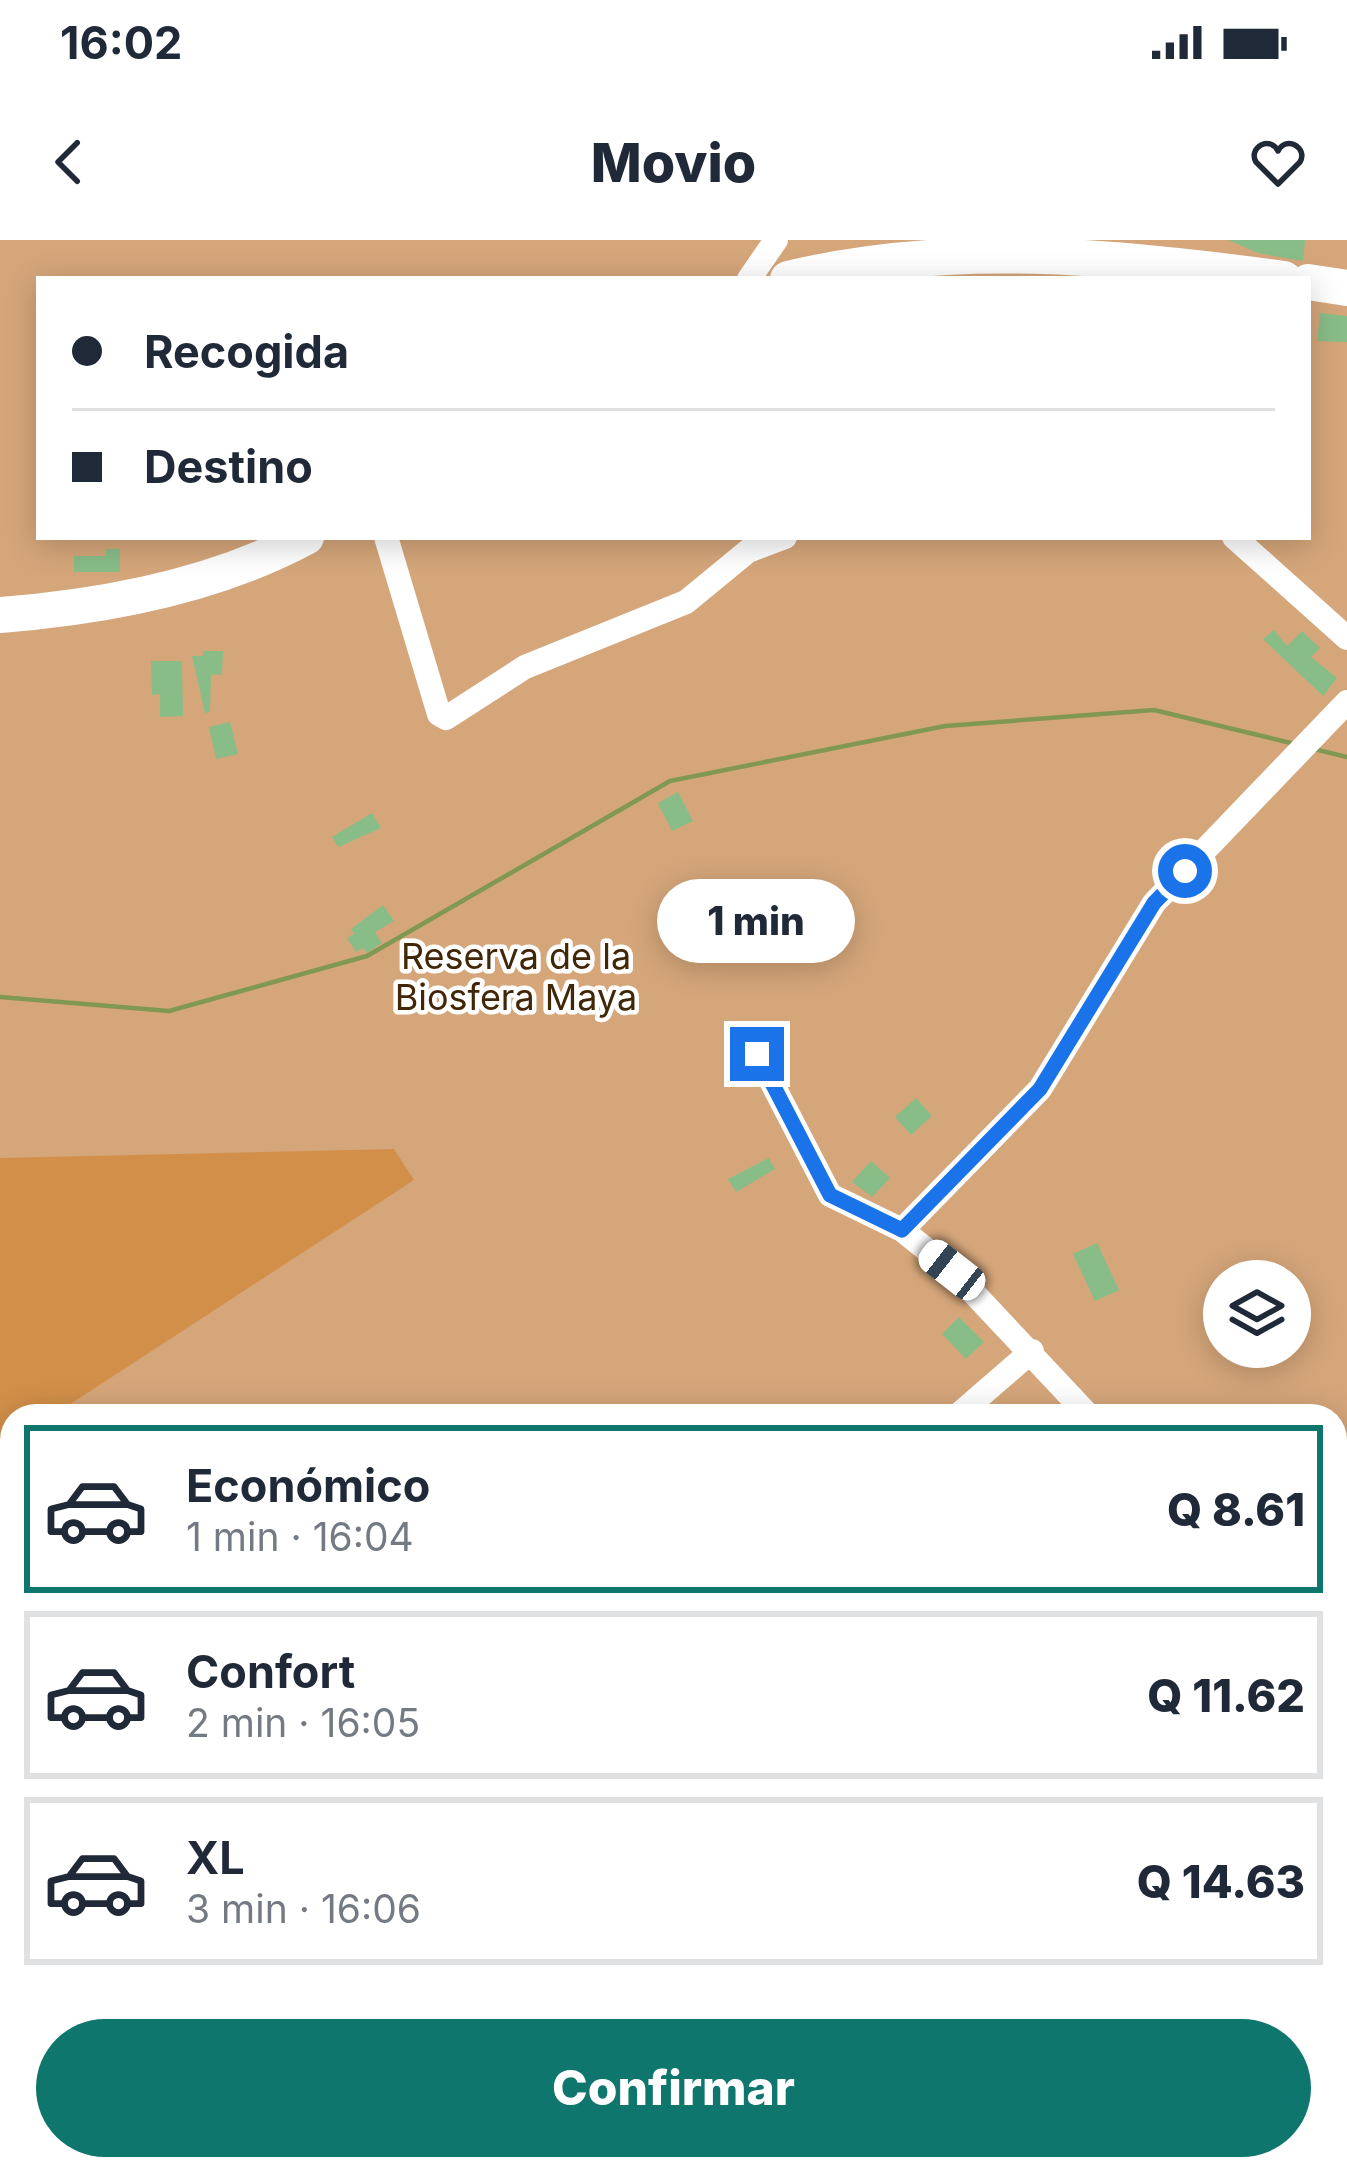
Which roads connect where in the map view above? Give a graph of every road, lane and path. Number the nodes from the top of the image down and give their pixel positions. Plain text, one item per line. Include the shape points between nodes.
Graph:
1 (776, 240) edge
2 (1005, 242) edge
3 (901, 243) edge
4 (851, 268) edge
5 (751, 276) edge
6 (805, 276) edge
7 (1006, 276) edge
8 (1261, 276) edge
9 (1311, 282) edge
10 (1347, 287) edge
11 (298, 540) edge
12 (387, 540) edge
13 (776, 540) edge
14 (1237, 540) edge
15 (0, 614) edge
16 (1347, 638) edge
17 (1347, 702) edge
18 (757, 1054) dead end
19 (902, 1230) junction
20 (1032, 1351) junction
21 (971, 1404) edge
22 (1078, 1404) edge

1 - 5 street
2 - 3 highway
2 - 7 street
2 - 8 highway
3 - 4 highway
4 - 6 highway
9 - 10 highway
11 - 15 highway via 178,587
12 - 13 street via 446,718 525,668 686,602 748,550
14 - 16 street
17 - 19 street via 1154,903 1040,1089
18 - 19 street via 830,1195
19 - 20 street
20 - 21 street
20 - 22 street

